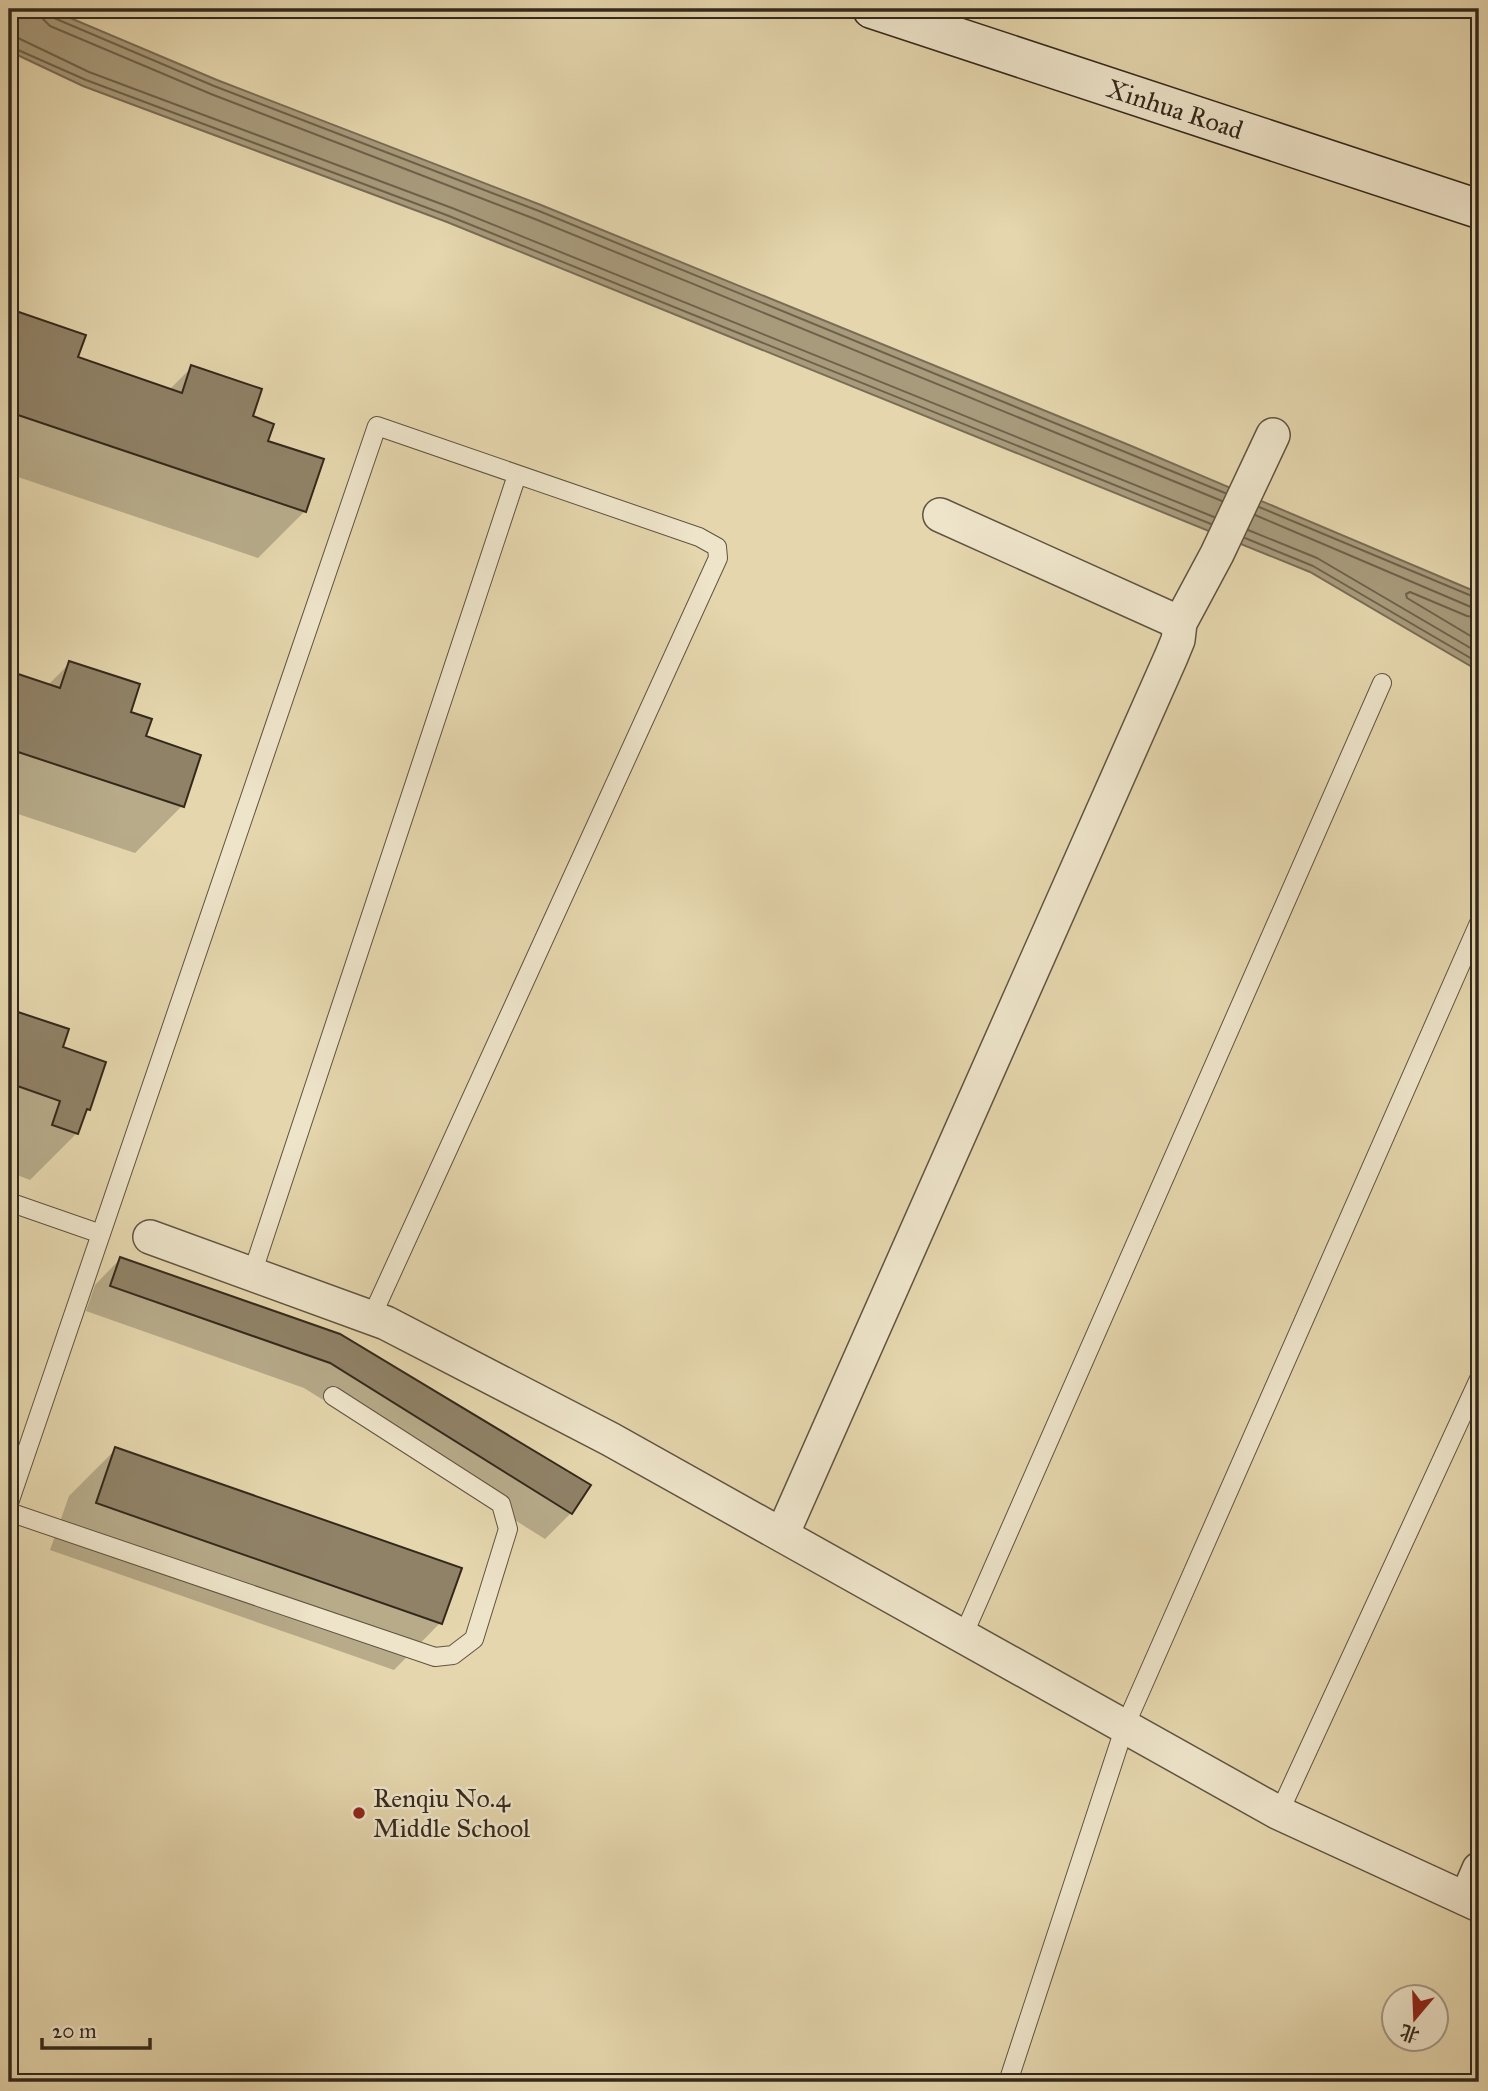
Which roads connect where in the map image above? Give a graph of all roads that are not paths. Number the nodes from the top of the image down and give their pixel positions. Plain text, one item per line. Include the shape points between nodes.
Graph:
1 (872, 9) edge
2 (1479, 209) edge
3 (1273, 435) dead end
4 (517, 475) junction
5 (940, 515) dead end
6 (1180, 623) junction
7 (1382, 683) dead end
8 (1479, 923) edge
9 (9, 1202) edge
10 (101, 1234) junction
11 (150, 1237) dead end
12 (252, 1274) junction
13 (371, 1318) junction
14 (1479, 1379) edge
15 (333, 1396) dead end
16 (9, 1503) edge
17 (9, 1512) edge
18 (782, 1535) junction
19 (963, 1636) junction
20 (1125, 1726) junction
21 (1279, 1812) junction
22 (1479, 1869) edge
23 (1472, 1902) edge
24 (1008, 2082) edge

1 - 2 main road, Xinhua Road
3 - 6 street
4 - 10 lane via 377,426
4 - 12 lane
4 - 13 lane via 699,537 717,547 718,558
5 - 6 street
6 - 18 street via 1171,657
7 - 19 lane
8 - 20 lane
9 - 10 lane
10 - 16 lane
11 - 12 street
12 - 13 street
13 - 18 street via 610,1439
14 - 21 lane
15 - 17 lane via 501,1504 508,1529 478,1627 474,1639 453,1655 435,1657
18 - 19 street
19 - 20 street
20 - 21 street
20 - 24 lane
21 - 23 street
22 - 23 street

